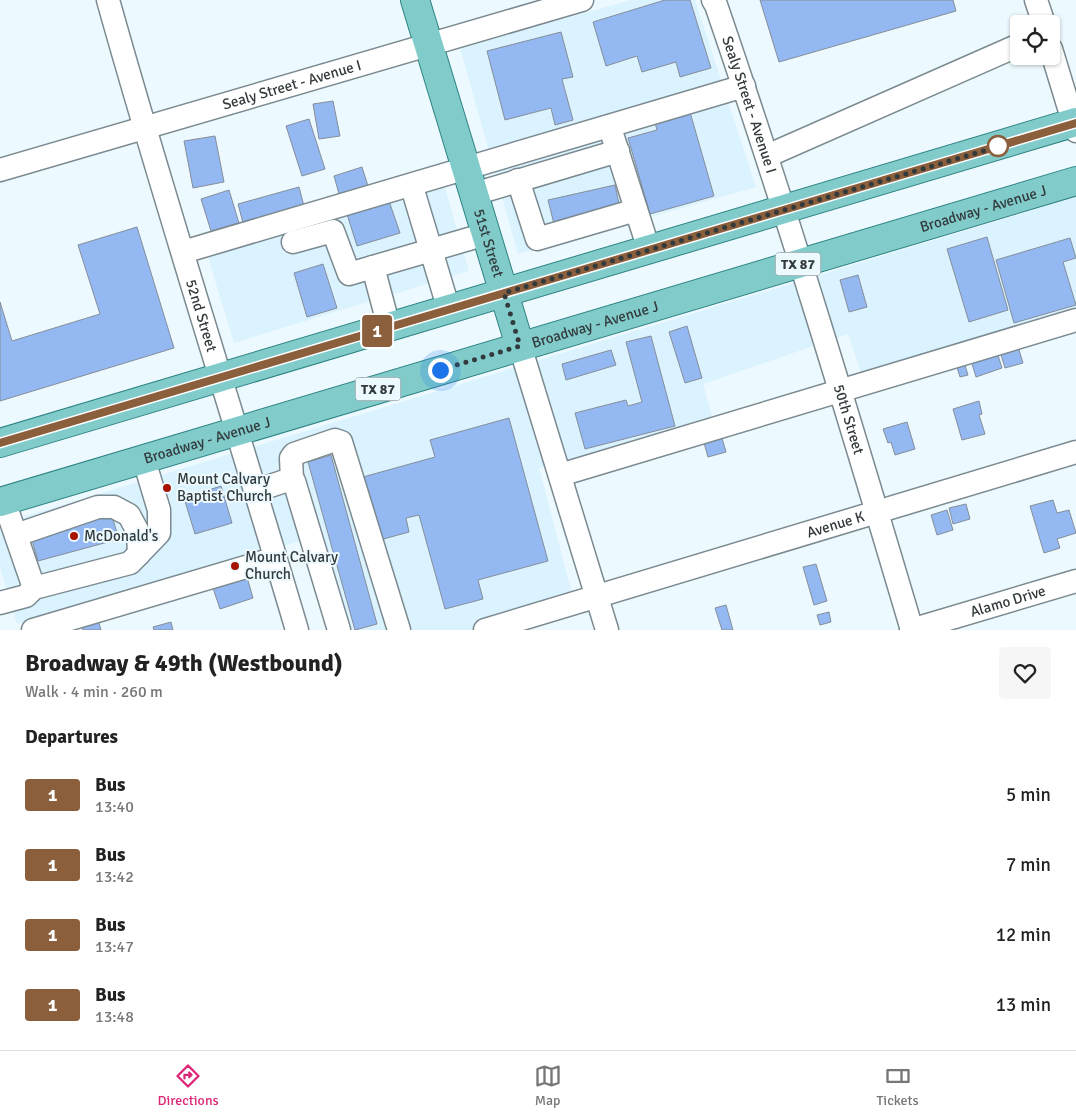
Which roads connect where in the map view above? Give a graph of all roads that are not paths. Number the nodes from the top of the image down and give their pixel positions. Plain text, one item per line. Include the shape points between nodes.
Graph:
1 (108, 0) edge
2 (415, 0) edge
3 (582, 0) edge
4 (713, 0) edge
5 (1036, 0) edge
6 (1041, 15) edge
7 (428, 46) junction
8 (1010, 49) edge
9 (1056, 65) edge
10 (744, 86) junction
11 (610, 125) junction
12 (1075, 125) edge
13 (144, 127) junction
14 (618, 151) junction
15 (767, 156) junction
16 (0, 170) edge
17 (518, 180) junction
18 (470, 181) junction
19 (1076, 181) edge
20 (415, 197) dead end
21 (636, 210) junction
22 (785, 210) junction
23 (486, 234) junction
24 (293, 242) dead end
25 (430, 250) junction
26 (649, 250) junction
27 (183, 252) junction
28 (802, 263) junction
29 (372, 267) junction
30 (504, 293) junction
31 (449, 310) junction
32 (1076, 320) edge
33 (389, 327) junction
34 (520, 346) junction
35 (221, 376) junction
36 (841, 391) junction
37 (237, 432) junction
38 (0, 443) edge
39 (1076, 452) edge
40 (144, 460) junction
41 (560, 475) junction
42 (292, 480) junction
43 (255, 491) junction
44 (2, 502) edge
45 (877, 512) junction
46 (16, 535) junction
47 (139, 554) junction
48 (276, 558) junction
49 (1076, 581) edge
50 (34, 588) junction
51 (596, 596) junction
52 (0, 604) edge
53 (33, 630) edge
54 (297, 630) edge
55 (339, 630) edge
56 (398, 630) edge
57 (485, 630) edge
58 (607, 630) edge
59 (912, 630) edge

1 - 13 street, 52nd Street
2 - 7 main road, 51st Street
3 - 7 street, Sealy Street - Avenue I
4 - 10 street, Sealy Street - Avenue I
5 - 6 street
7 - 13 street, Sealy Street - Avenue I
7 - 18 main road, 51st Street
8 - 15 street
9 - 12 street
10 - 11 street
10 - 15 street, Sealy Street - Avenue I
11 - 14 street
11 - 18 street
12 - 22 main road
13 - 16 street, Sealy Street - Avenue I
13 - 27 street, 52nd Street
14 - 17 street
14 - 21 street
15 - 22 street, Sealy Street - Avenue I
17 - 18 street
17 - 21 street via 538,239
18 - 23 main road, 51st Street
18 - 27 street
19 - 28 main road, Broadway - Avenue J / TX 87
20 - 25 street
21 - 26 street
22 - 26 main road
22 - 28 street, 50th Street
23 - 25 street
23 - 30 main road, 51st Street
24 - 29 street via 334,231 349,274
25 - 29 street
25 - 31 street
26 - 30 main road
27 - 35 street, 52nd Street
28 - 34 main road, Broadway - Avenue J / TX 87
28 - 36 street, 50th Street
29 - 33 street
30 - 31 main road
30 - 34 main road, 51st Street
31 - 33 main road
32 - 36 street
33 - 35 main road
34 - 37 main road, Broadway - Avenue J / TX 87
34 - 41 street, 51st Street
35 - 37 street, 52nd Street
35 - 38 main road
36 - 41 street
36 - 45 street, 50th Street
37 - 40 main road, Broadway - Avenue J / TX 87
37 - 43 street, 52nd Street
39 - 45 street, Avenue K
40 - 44 main road, Broadway - Avenue J / TX 87
40 - 47 street via 159,510 159,534
41 - 51 street, 51st Street
42 - 43 street
42 - 55 street
42 - 56 street via 291,458 294,454 335,440 341,442
43 - 48 street, 52nd Street
44 - 46 street
45 - 51 street, Avenue K
45 - 59 street, 50th Street
46 - 47 street via 98,507 114,507 129,515 138,532
46 - 50 street
47 - 50 street via 130,563
48 - 53 street
48 - 54 street, 52nd Street
49 - 59 street, Alamo Drive
50 - 52 street via 26,596
51 - 57 street, Avenue K
51 - 58 street, 51st Street

